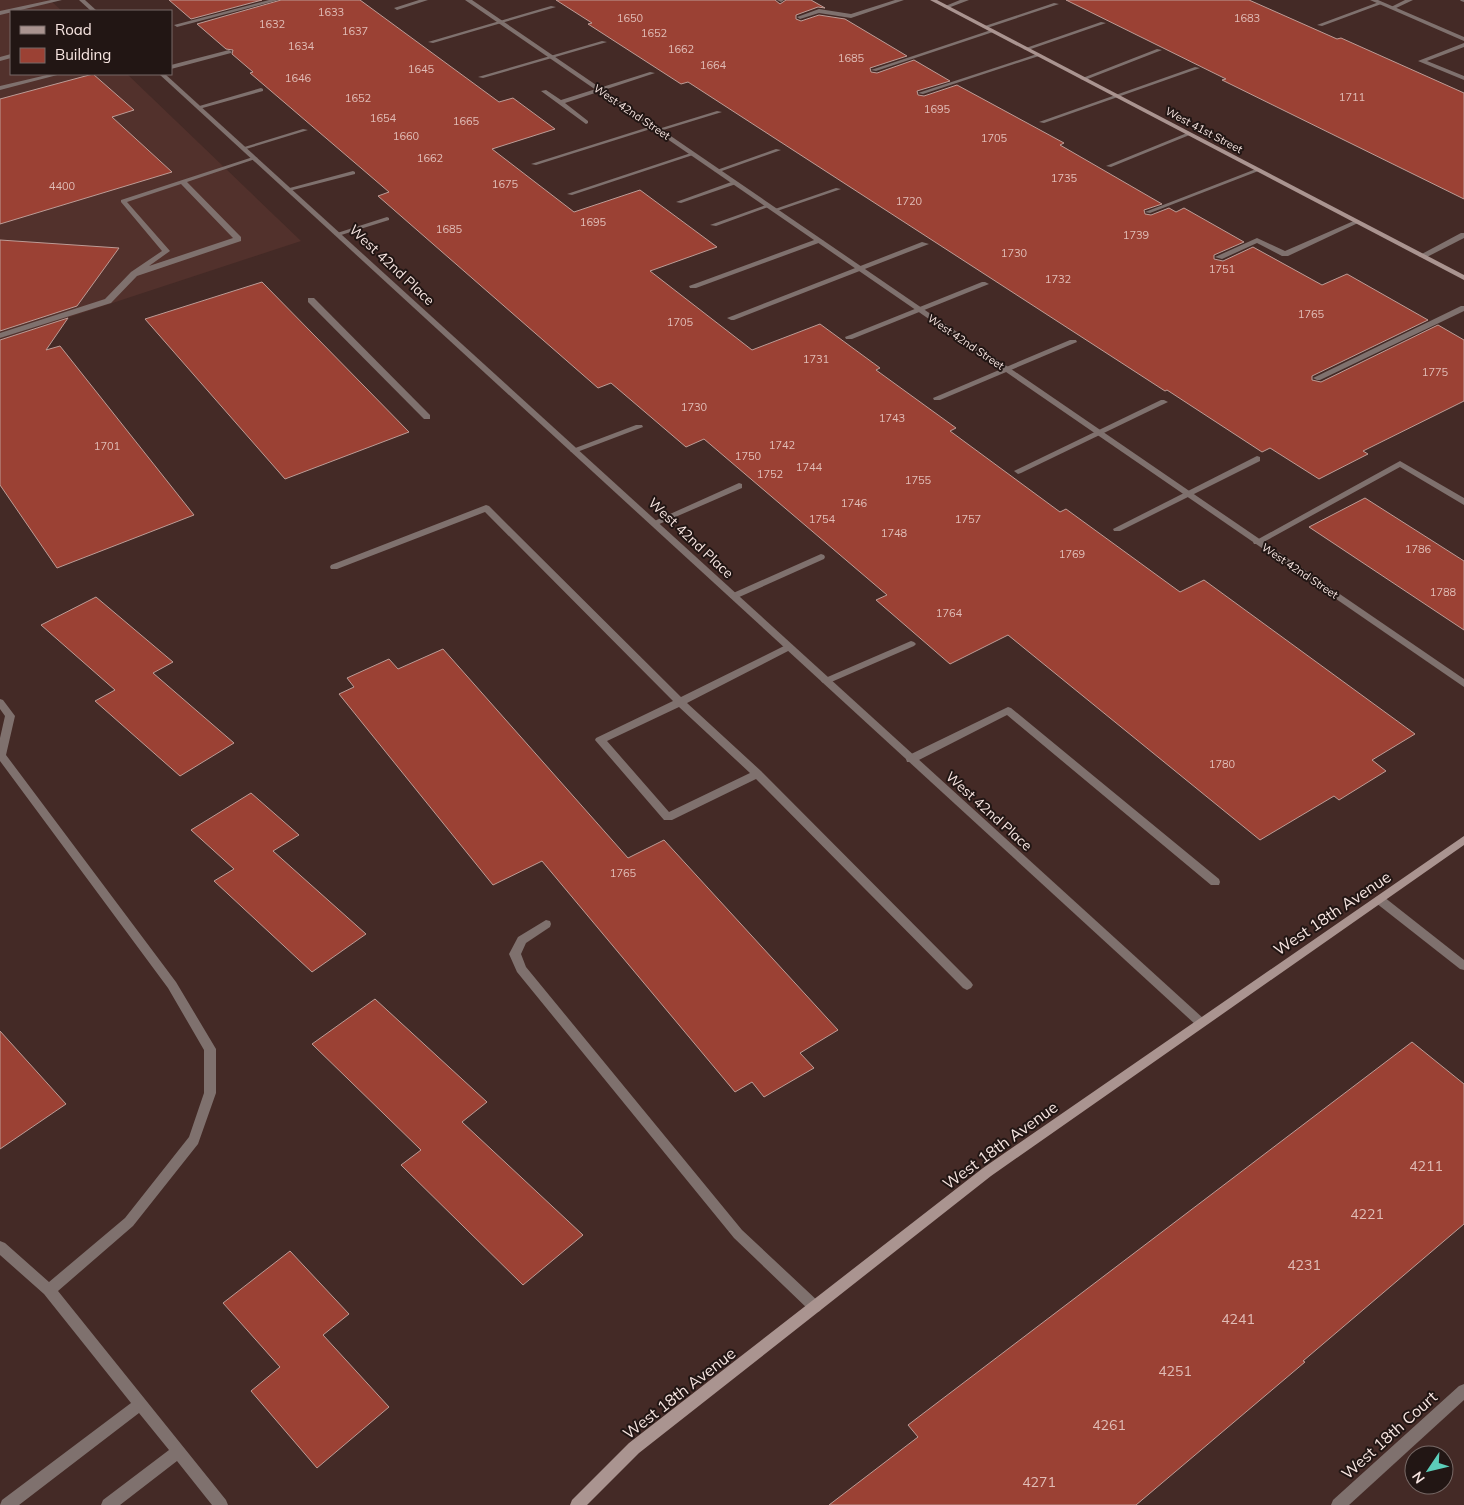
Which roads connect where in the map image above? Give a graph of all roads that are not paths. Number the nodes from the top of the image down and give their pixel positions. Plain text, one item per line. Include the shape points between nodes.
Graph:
1 (59, 0) edge
2 (82, 0) edge
3 (276, 0) edge
4 (425, 0) edge
5 (468, 0) edge
6 (901, 0) edge
7 (933, 0) edge
8 (966, 0) edge
9 (1374, 0) edge
10 (1410, 0) edge
11 (1381, 3) junction
12 (1056, 4) dead end
13 (553, 7) dead end
14 (946, 7) junction
15 (397, 8) dead end
16 (1392, 8) junction
17 (93, 10) edge
18 (0, 12) edge
19 (800, 17) dead end
20 (502, 23) junction
21 (1103, 23) dead end
22 (177, 25) dead end
23 (1320, 25) dead end
24 (985, 27) junction
25 (993, 31) junction
26 (1464, 39) edge
27 (431, 42) dead end
28 (604, 42) dead end
29 (1464, 45) edge
30 (1026, 49) junction
31 (1159, 50) dead end
32 (229, 52) dead end
33 (1038, 55) junction
34 (551, 57) junction
35 (172, 67) edge
36 (1197, 68) dead end
37 (874, 70) dead end
38 (652, 73) dead end
39 (54, 75) edge
40 (163, 75) edge
41 (481, 78) dead end
42 (1083, 78) junction
43 (1464, 78) edge
44 (0, 88) edge
45 (261, 90) dead end
46 (600, 90) junction
47 (544, 91) dead end
48 (921, 93) dead end
49 (1117, 96) junction
50 (560, 102) junction
51 (199, 107) junction
52 (718, 112) dead end
53 (586, 122) dead end
54 (1042, 122) dead end
55 (656, 129) junction
56 (305, 130) dead end
57 (1189, 134) junction
58 (244, 148) junction
59 (778, 150) dead end
60 (693, 154) junction
61 (255, 158) junction
62 (534, 164) dead end
63 (1110, 166) dead end
64 (1258, 170) junction
65 (717, 171) junction
66 (353, 173) dead end
67 (184, 182) junction
68 (734, 183) junction
69 (838, 189) dead end
70 (289, 190) junction
71 (570, 194) dead end
72 (680, 202) dead end
73 (772, 208) junction
74 (1148, 212) dead end
75 (387, 219) dead end
76 (1356, 222) junction
77 (714, 225) dead end
78 (338, 234) junction
79 (1464, 235) edge
80 (820, 241) junction
81 (925, 244) dead end
82 (1422, 256) junction
83 (1218, 257) dead end
84 (859, 268) junction
85 (134, 274) junction
86 (1464, 278) edge
87 (986, 284) dead end
88 (693, 286) dead end
89 (312, 300) dead end
90 (1464, 308) edge
91 (921, 310) junction
92 (731, 318) dead end
93 (0, 336) edge
94 (849, 337) dead end
95 (1073, 342) dead end
96 (1005, 369) junction
97 (1318, 378) dead end
98 (937, 398) dead end
99 (1164, 402) dead end
100 (427, 417) dead end
101 (640, 427) dead end
102 (1098, 432) junction
103 (574, 450) junction
104 (1257, 459) dead end
105 (1018, 471) dead end
106 (738, 486) dead end
107 (1187, 494) junction
108 (1464, 502) edge
109 (654, 523) junction
110 (1117, 528) dead end
111 (1257, 542) junction
112 (821, 557) dead end
113 (334, 567) dead end
114 (734, 596) junction
115 (911, 644) dead end
116 (789, 646) junction
117 (826, 681) junction
118 (1464, 684) edge
119 (0, 702) edge
120 (680, 702) junction
121 (1, 755) edge
122 (911, 759) junction
123 (757, 774) junction
124 (1464, 840) edge
125 (1215, 882) dead end
126 (1380, 900) junction
127 (546, 924) dead end
128 (1464, 966) edge
129 (967, 984) dead end
130 (1200, 1022) junction
131 (0, 1247) edge
132 (49, 1290) junction
133 (815, 1307) junction
134 (1464, 1391) edge
135 (140, 1404) junction
136 (178, 1452) junction
137 (7, 1505) edge
138 (108, 1505) edge
139 (221, 1505) edge
140 (577, 1505) edge
141 (1338, 1505) edge

1 - 18 street
2 - 17 street
3 - 22 street
4 - 15 street
5 - 20 street, West 42nd Street
6 - 19 street via 851,16 819,12
7 - 14 street, West 41st Street
8 - 14 street
9 - 11 street
10 - 16 street
11 - 16 street
11 - 23 street
12 - 24 street
13 - 20 street
14 - 24 street, West 41st Street
16 - 26 street
20 - 27 street
20 - 34 street, West 42nd Street
21 - 30 street
24 - 25 street, West 41st Street
25 - 30 street, West 41st Street
25 - 37 street
28 - 34 street
29 - 43 street via 1421,61
30 - 33 street, West 41st Street
31 - 42 street
32 - 35 street
33 - 42 street, West 41st Street
33 - 48 street
34 - 41 street
34 - 46 street, West 42nd Street
36 - 49 street
38 - 46 street
39 - 44 street
40 - 51 street, West 42nd Place
42 - 49 street, West 41st Street
45 - 51 street
46 - 50 street
46 - 55 street, West 42nd Street
47 - 50 street
49 - 54 street
49 - 57 street, West 41st Street
50 - 53 street
51 - 58 street, West 42nd Place
52 - 55 street
55 - 60 street, West 42nd Street
55 - 62 street
56 - 58 street
57 - 63 street
57 - 64 street, West 41st Street
58 - 61 street, West 42nd Place
59 - 65 street
60 - 65 street, West 42nd Street
60 - 71 street
61 - 67 street
61 - 70 street, West 42nd Place
64 - 74 street
64 - 76 street, West 41st Street
65 - 68 street, West 42nd Street
66 - 70 street
67 - 85 street via 123,202 166,251
67 - 85 street via 238,239
68 - 72 street
68 - 73 street, West 42nd Street
69 - 73 street
70 - 78 street, West 42nd Place
73 - 77 street
73 - 80 street, West 42nd Street
75 - 78 street
76 - 82 street, West 41st Street
76 - 83 street via 1285,254 1257,240
78 - 103 street, West 42nd Place
79 - 82 street
80 - 84 street, West 42nd Street
80 - 88 street
81 - 84 street
82 - 86 street, West 41st Street
84 - 91 street, West 42nd Street
84 - 92 street
85 - 93 street via 108,301
87 - 91 street
89 - 100 street
90 - 97 street
91 - 94 street
91 - 96 street, West 42nd Street
95 - 96 street
96 - 98 street
96 - 102 street, West 42nd Street
99 - 102 street
101 - 103 street
102 - 105 street
102 - 107 street, West 42nd Street
103 - 109 street, West 42nd Place
104 - 107 street
106 - 109 street
107 - 110 street
107 - 111 street, West 42nd Street
108 - 111 street via 1400,464
109 - 114 street, West 42nd Place
111 - 118 street, West 42nd Street
112 - 114 street
113 - 120 street via 486,508
114 - 116 street, West 42nd Place
115 - 117 street
116 - 117 street, West 42nd Place
116 - 120 street
117 - 122 street, West 42nd Place
119 - 121 street via 10,716
120 - 123 street
120 - 123 street via 600,740 668,817
121 - 132 street via 172,985 210,1049 210,1093 194,1140 129,1222
122 - 125 street via 1008,710
122 - 130 street, West 42nd Place
123 - 129 street
124 - 126 street, West 18th Avenue
126 - 128 street
126 - 130 street, West 18th Avenue
127 - 133 street via 522,940 515,954 522,969 738,1234
130 - 133 street, West 18th Avenue via 987,1172
131 - 132 street
132 - 135 street
133 - 140 street, West 18th Avenue via 634,1448
134 - 141 street, West 18th Court
135 - 136 street
135 - 137 street
136 - 138 street
136 - 139 street

